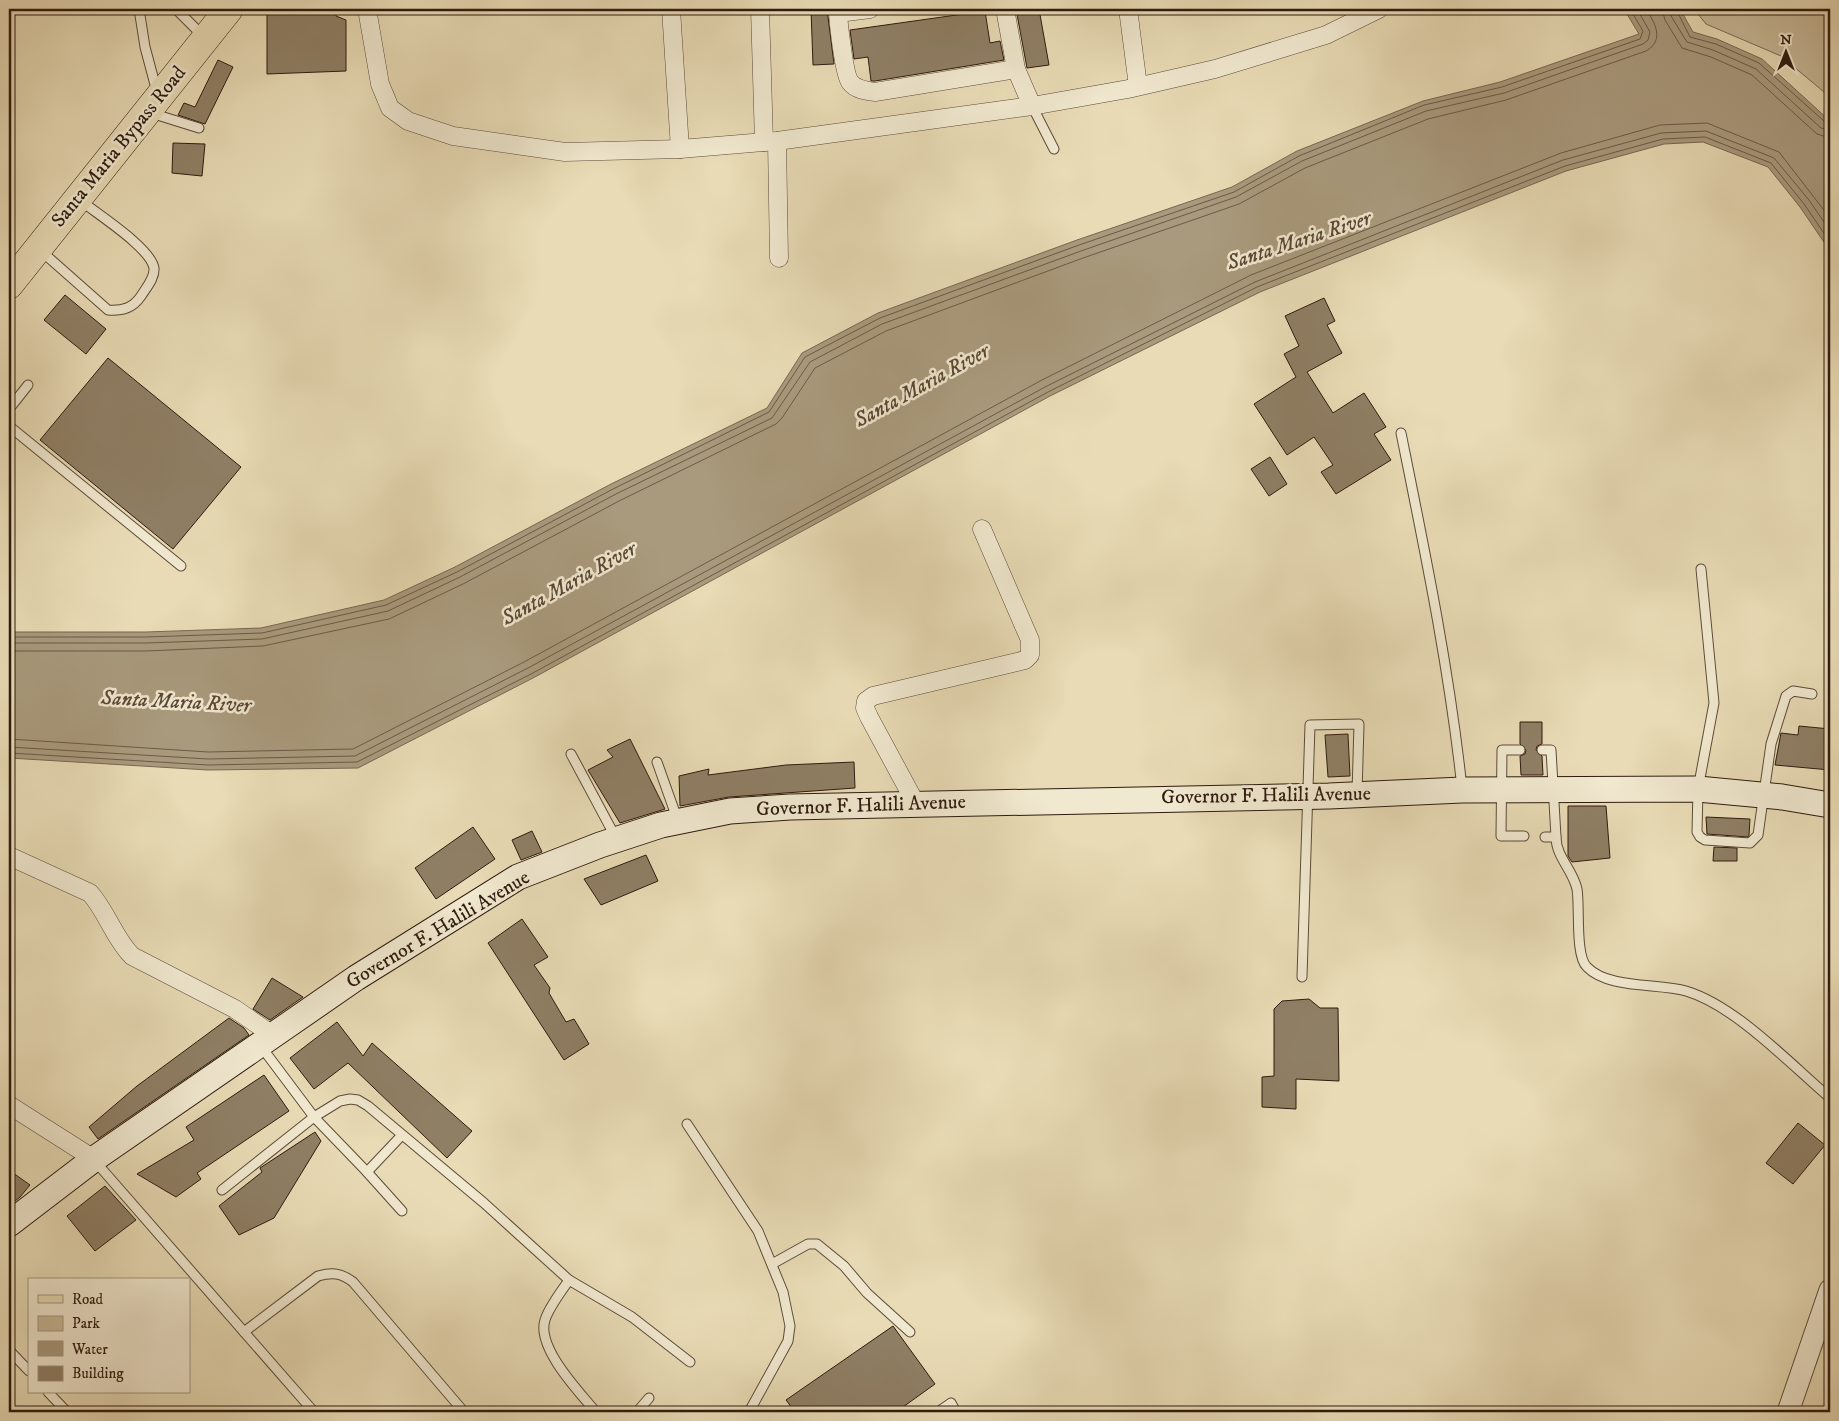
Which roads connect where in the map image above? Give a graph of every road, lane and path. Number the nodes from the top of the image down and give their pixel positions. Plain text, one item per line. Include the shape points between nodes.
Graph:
1 (139, 9) edge
2 (176, 9) edge
3 (229, 9) edge
4 (366, 9) edge
5 (671, 9) edge
6 (760, 9) edge
7 (870, 9) edge
8 (1005, 9) edge
9 (1128, 9) edge
10 (1379, 9) edge
11 (838, 11) edge
12 (205, 38) junction
13 (1016, 69) junction
14 (1138, 86) junction
15 (153, 104) junction
16 (1032, 106) junction
17 (199, 128) dead end
18 (771, 142) junction
19 (680, 149) junction
20 (1054, 149) dead end
21 (78, 198) junction
22 (38, 248) junction
23 (779, 258) dead end
24 (9, 285) edge
25 (28, 384) dead end
26 (9, 409) edge
27 (9, 426) edge
28 (1401, 433) dead end
29 (9, 449) edge
30 (9, 460) edge
31 (982, 529) dead end
32 (181, 566) dead end
33 (1701, 569) dead end
34 (1812, 694) dead end
35 (1520, 750) dead end
36 (1542, 750) dead end
37 (571, 754) dead end
38 (657, 762) dead end
39 (1698, 789) junction
40 (1462, 790) junction
41 (1502, 790) junction
42 (1554, 790) junction
43 (1357, 794) junction
44 (1762, 795) junction
45 (1309, 796) junction
46 (916, 804) junction
47 (1830, 805) edge
48 (678, 821) junction
49 (1524, 836) dead end
50 (1545, 837) dead end
51 (1556, 837) junction
52 (617, 839) junction
53 (9, 856) edge
54 (1302, 977) dead end
55 (267, 1040) junction
56 (1829, 1097) edge
57 (9, 1105) edge
58 (314, 1117) junction
59 (687, 1124) dead end
60 (402, 1135) junction
61 (94, 1160) junction
62 (367, 1172) junction
63 (222, 1190) dead end
64 (402, 1211) dead end
65 (9, 1224) edge
66 (772, 1264) junction
67 (569, 1280) junction
68 (1828, 1301) edge
69 (244, 1332) junction
70 (910, 1332) dead end
71 (9, 1350) edge
72 (690, 1362) dead end
73 (28, 1371) edge
74 (50, 1394) edge
75 (649, 1398) dead end
76 (67, 1412) edge
77 (314, 1412) edge
78 (464, 1412) edge
79 (596, 1412) edge
80 (637, 1412) edge
81 (749, 1412) edge
82 (938, 1412) edge
83 (956, 1412) edge
84 (1788, 1412) edge

1 - 15 lane
2 - 12 lane
3 - 12 main road, Santa Maria Bypass Road
4 - 19 street via 380,84 390,108 408,121 453,136 565,152
5 - 19 street
6 - 18 street
7 - 11 street
8 - 13 street
9 - 14 street
10 - 14 street via 1326,35 1215,69
11 - 13 street via 846,70 850,83 862,90 875,92
12 - 15 main road, Santa Maria Bypass Road
13 - 16 street
14 - 16 street
15 - 17 lane
15 - 21 main road, Santa Maria Bypass Road
16 - 18 street
16 - 20 lane
18 - 19 street
18 - 23 street
21 - 22 main road, Santa Maria Bypass Road
21 - 22 lane via 148,258 154,268 152,279 139,299 120,311 108,310
22 - 24 main road, Santa Maria Bypass Road
25 - 26 lane
27 - 32 lane
28 - 40 lane via 1443,643
29 - 30 lane
31 - 46 street via 1030,640 1030,655 1025,660 873,696 866,702 869,717
33 - 39 lane via 1714,703
34 - 44 lane via 1793,692 1786,696 1774,730
35 - 41 lane via 1502,750
36 - 42 lane via 1551,750
37 - 52 lane
38 - 48 lane
39 - 42 main road, Governor F. Halili Avenue
39 - 44 main road, Governor F. Halili Avenue
39 - 44 lane via 1697,832 1705,840 1750,843 1755,840
40 - 41 main road, Governor F. Halili Avenue
40 - 43 main road, Governor F. Halili Avenue
41 - 42 main road, Governor F. Halili Avenue
41 - 49 lane via 1501,836
42 - 51 lane
43 - 45 main road, Governor F. Halili Avenue
43 - 45 lane via 1359,724 1310,725
44 - 47 main road, Governor F. Halili Avenue
45 - 46 main road, Governor F. Halili Avenue
45 - 54 lane
46 - 48 main road, Governor F. Halili Avenue via 782,807 730,811
48 - 52 main road, Governor F. Halili Avenue
50 - 51 lane
51 - 56 lane via 1560,856 1577,887 1582,954 1589,970 1616,980 1685,991 1711,1002 1741,1021
52 - 55 main road, Governor F. Halili Avenue via 518,878 356,978
53 - 55 street via 90,893 122,946 132,956 235,1009
55 - 58 lane
55 - 61 main road, Governor F. Halili Avenue
57 - 61 street
58 - 60 lane via 340,1101 358,1100
58 - 62 lane
58 - 63 lane
59 - 66 lane via 754,1224
60 - 62 lane
60 - 67 lane
61 - 65 main road, Governor F. Halili Avenue
61 - 69 lane
62 - 64 lane
66 - 70 lane via 808,1244 817,1244 844,1266
66 - 81 lane via 784,1292 790,1326 788,1341
67 - 72 lane via 632,1317
67 - 79 lane via 545,1319 544,1339 564,1373
68 - 84 street
69 - 77 lane
69 - 78 lane via 318,1276 333,1272 344,1275 354,1282
71 - 73 lane
74 - 76 lane
75 - 80 lane
82 - 83 lane via 952,1403

